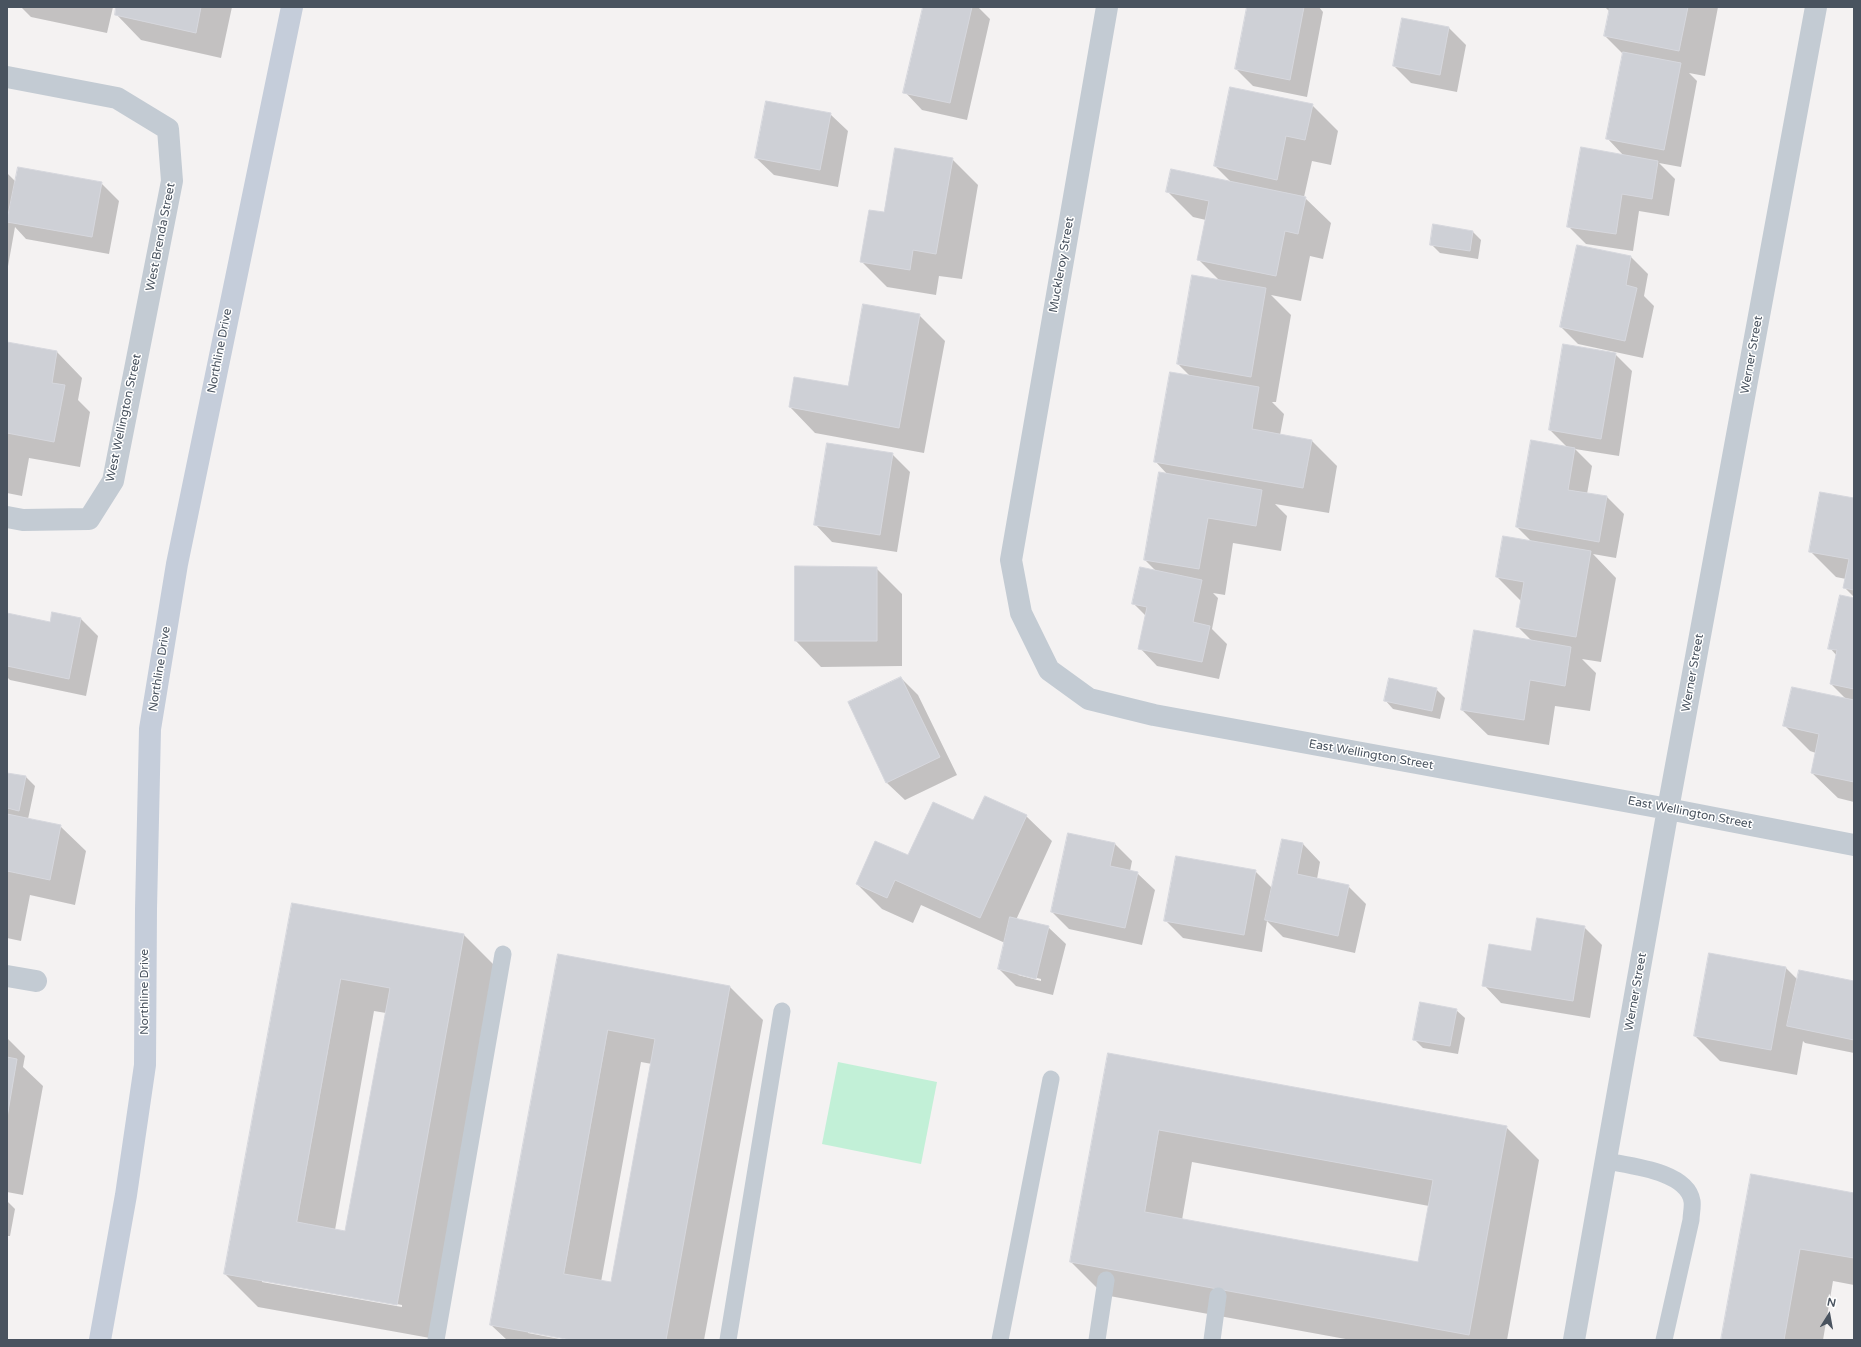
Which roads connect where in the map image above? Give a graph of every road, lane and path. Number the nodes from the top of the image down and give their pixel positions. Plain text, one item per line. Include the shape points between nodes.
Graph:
1 (292, 7) edge
2 (1107, 7) edge
3 (1816, 7) edge
4 (7, 77) edge
5 (144, 324) joint
6 (7, 517) edge
7 (1018, 524) joint
8 (1668, 809) junction
9 (1854, 845) edge
10 (503, 954) dead end
11 (7, 976) edge
12 (36, 982) dead end
13 (782, 1012) dead end
14 (1051, 1079) dead end
15 (1606, 1161) junction
16 (1106, 1280) dead end
17 (1218, 1296) dead end
18 (100, 1340) edge
19 (436, 1340) edge
20 (728, 1340) edge
21 (1000, 1340) edge
22 (1097, 1340) edge
23 (1212, 1340) edge
24 (1574, 1340) edge
25 (1664, 1340) edge

1 - 18 street, Northline Drive via 177,564 150,728 145,1065 126,1195
2 - 7 street, Muckleroy Street
3 - 8 street, Werner Street
4 - 5 street, West Brenda Street via 117,98 168,129 172,181
5 - 6 street, West Wellington Street via 113,480 89,519 23,520
7 - 8 street, East Wellington Street via 1011,560 1021,613 1049,670 1089,699 1154,715
8 - 9 street, East Wellington Street
8 - 15 street, Werner Street
10 - 19 lane
11 - 12 street
13 - 20 lane
14 - 21 lane
15 - 24 street, Werner Street
15 - 25 lane via 1670,1177 1686,1189 1692,1201 1691,1220
16 - 22 lane
17 - 23 lane

